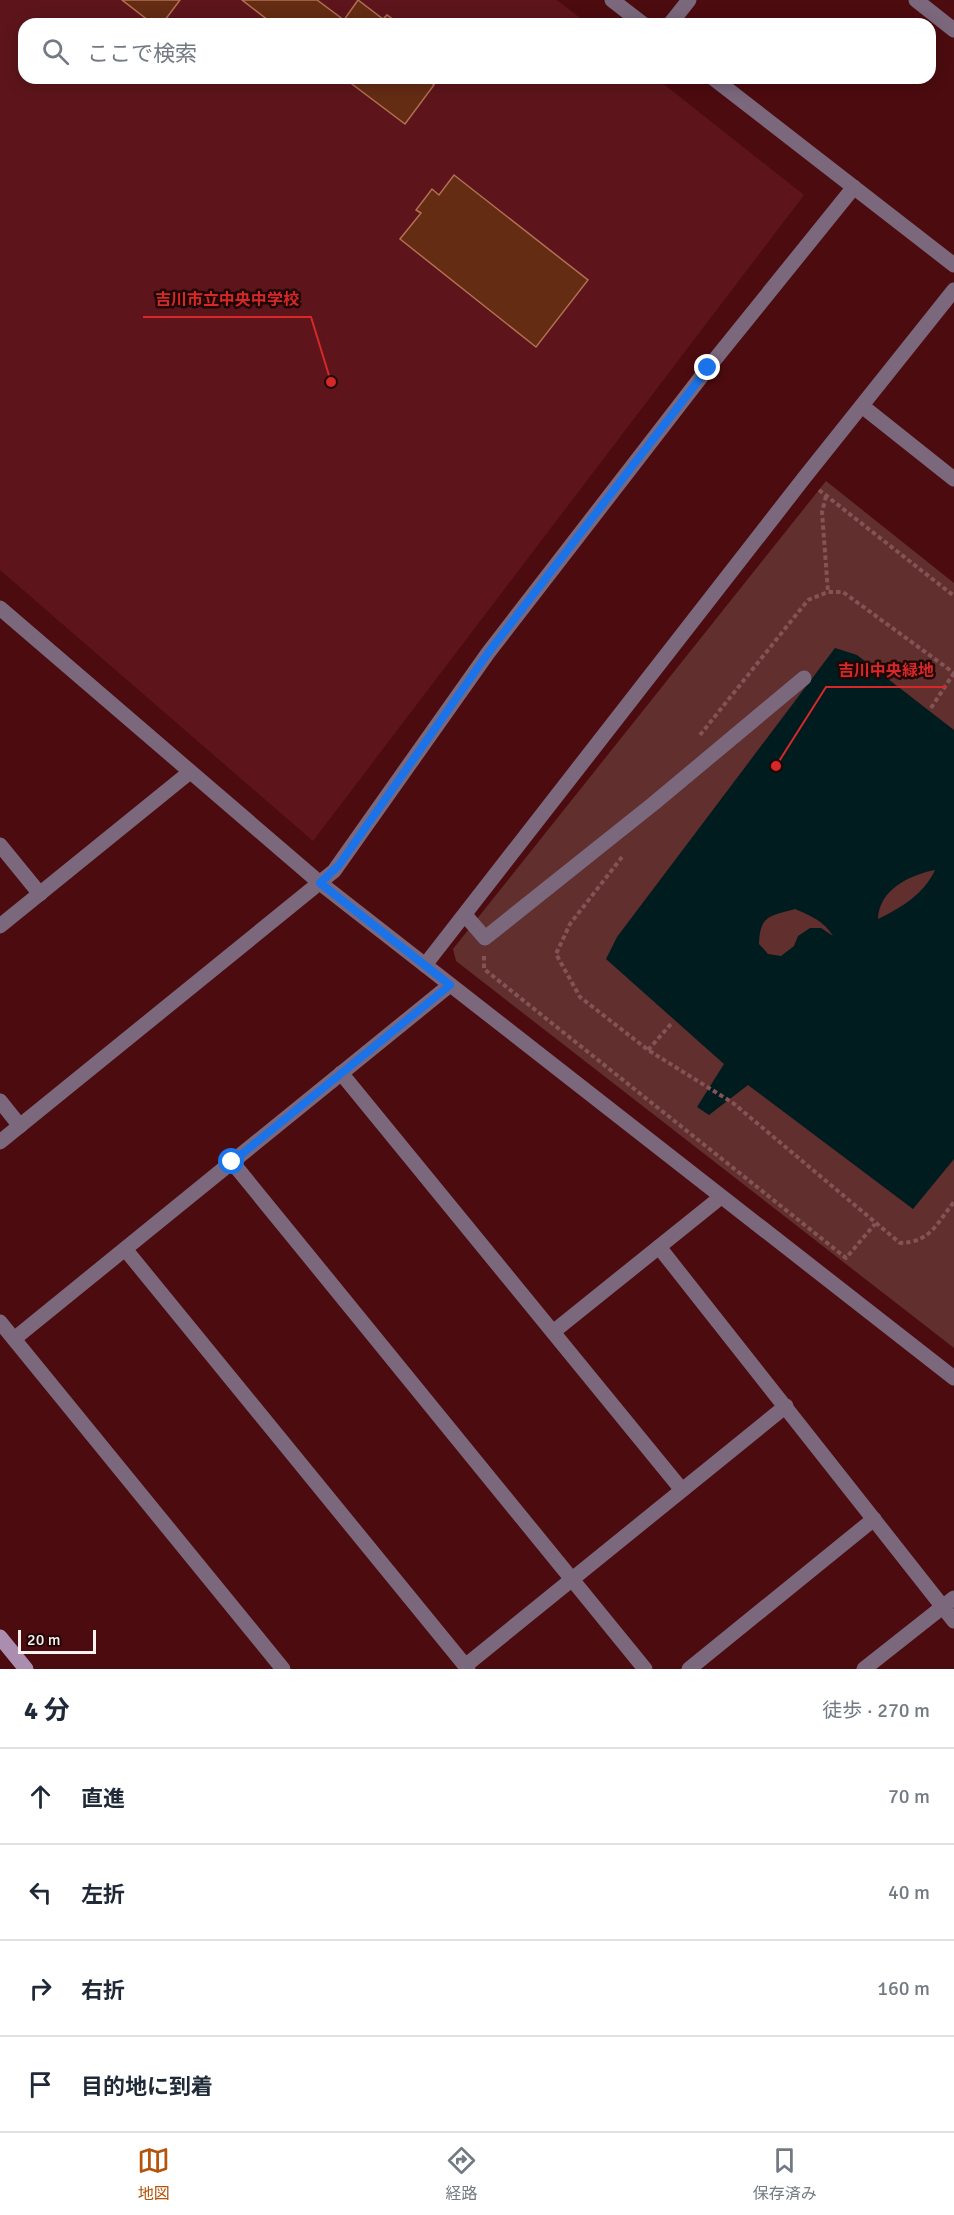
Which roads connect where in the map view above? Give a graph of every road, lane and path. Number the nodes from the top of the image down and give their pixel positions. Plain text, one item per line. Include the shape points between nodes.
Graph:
1 (612, 0) edge
2 (689, 0) edge
3 (916, 0) edge
4 (635, 18) edge
5 (675, 18) edge
6 (954, 30) edge
7 (721, 84) edge
8 (854, 187) junction
9 (954, 265) edge
10 (954, 290) edge
11 (862, 406) junction
12 (804, 478) junction
13 (954, 479) edge
14 (826, 496) junction
15 (828, 592) dead end
16 (954, 596) edge
17 (0, 608) edge
18 (954, 673) edge
19 (804, 678) dead end
20 (931, 708) dead end
21 (190, 772) junction
22 (0, 845) edge
23 (625, 854) dead end
24 (320, 883) junction
25 (40, 894) junction
26 (465, 915) junction
27 (0, 926) edge
28 (485, 938) junction
29 (425, 965) junction
30 (450, 985) junction
31 (671, 1024) dead end
32 (648, 1050) junction
33 (341, 1073) junction
34 (0, 1101) edge
35 (20, 1126) junction
36 (0, 1143) edge
37 (232, 1162) junction
38 (720, 1197) junction
39 (954, 1202) edge
40 (875, 1224) junction
41 (659, 1247) junction
42 (125, 1249) junction
43 (0, 1322) edge
44 (553, 1332) junction
45 (14, 1339) junction
46 (954, 1378) edge
47 (786, 1406) junction
48 (682, 1490) junction
49 (874, 1519) junction
50 (572, 1580) junction
51 (948, 1603) edge
52 (954, 1621) edge
53 (0, 1637) edge
54 (467, 1667) edge
55 (26, 1669) edge
56 (282, 1669) edge
57 (645, 1669) edge
58 (688, 1669) edge
59 (864, 1669) edge

1 - 4 street
2 - 5 street
3 - 6 street
7 - 8 street
8 - 9 street
8 - 24 street via 583,528 488,653 339,865
10 - 11 street
11 - 12 street
11 - 13 street
12 - 14 path
12 - 26 street
14 - 15 path via 822,512
14 - 16 path
17 - 21 street
18 - 20 path
19 - 28 street
21 - 24 street
21 - 25 street
22 - 25 street
23 - 32 path via 570,924 556,954 580,996
24 - 29 street
24 - 35 street
25 - 27 street
26 - 28 street
26 - 29 street
28 - 40 path via 484,969 846,1258
29 - 30 street
30 - 33 street
30 - 38 street
31 - 32 path
32 - 40 path via 733,1103
33 - 37 street
33 - 44 street
34 - 35 street
35 - 36 street
37 - 42 street
37 - 50 street
38 - 41 street
38 - 46 street
39 - 40 path via 926,1237 914,1243 900,1243
41 - 44 street
41 - 47 street
42 - 45 street
42 - 54 street
43 - 45 street
44 - 48 street
45 - 56 street
47 - 48 street
47 - 49 street
48 - 50 street
49 - 51 street
49 - 58 street
50 - 54 street
50 - 57 street
51 - 52 street
51 - 59 street
53 - 55 main road

